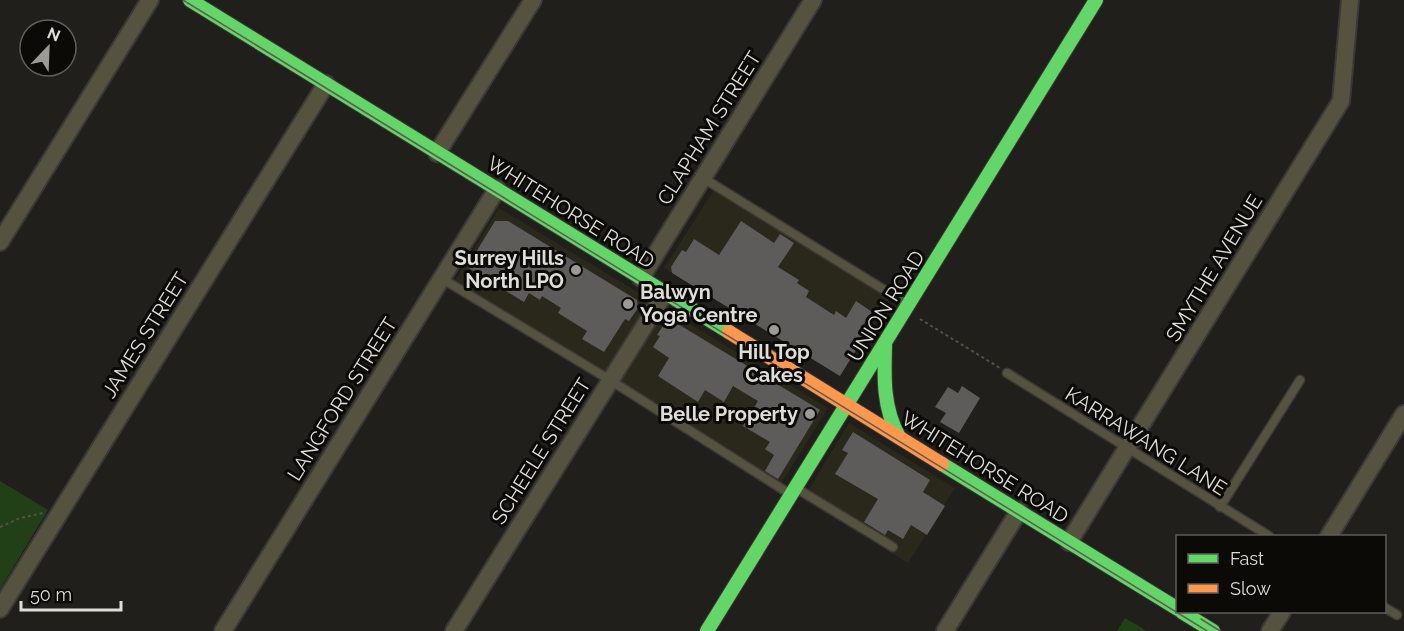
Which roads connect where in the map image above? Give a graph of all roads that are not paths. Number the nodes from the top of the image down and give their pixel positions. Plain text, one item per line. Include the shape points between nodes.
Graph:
1 (150, 0) edge
2 (190, 0) edge
3 (533, 0) edge
4 (813, 0) edge
5 (1096, 0) edge
6 (1350, 0) edge
7 (326, 84) junction
8 (437, 153) junction
9 (703, 178) junction
10 (497, 189) junction
11 (0, 242) edge
12 (441, 278) junction
13 (641, 278) junction
14 (665, 293) junction
15 (907, 308) junction
16 (885, 345) junction
17 (1007, 373) road end
18 (610, 380) junction
19 (1300, 380) dead end
20 (847, 405) junction
21 (1404, 414) edge
22 (899, 437) junction
23 (1128, 449) junction
24 (794, 491) junction
25 (1220, 507) junction
26 (1019, 511) junction
27 (1266, 535) edge
28 (1330, 535) edge
29 (1069, 542) junction
30 (893, 547) dead end
31 (1176, 608) edge
32 (1386, 608) edge
33 (0, 609) edge
34 (1183, 613) edge
35 (1185, 613) edge
36 (1281, 613) edge
37 (1397, 615) dead end
38 (223, 631) edge
39 (454, 631) edge
40 (707, 631) edge
41 (945, 631) edge
42 (1180, 631) edge
43 (1213, 631) edge
44 (1270, 631) edge

1 - 11 street
2 - 7 main road, WHITEHORSE ROAD
3 - 8 street
4 - 9 street, CLAPHAM STREET
5 - 15 main road, UNION ROAD
6 - 23 street, SMYTHE AVENUE via 1341,101
7 - 8 main road, WHITEHORSE ROAD
7 - 33 street, JAMES STREET
8 - 10 main road, WHITEHORSE ROAD
9 - 13 street, CLAPHAM STREET
9 - 15 lane
10 - 12 street, LANGFORD STREET
10 - 13 main road, WHITEHORSE ROAD
12 - 18 lane
12 - 38 street, LANGFORD STREET
13 - 14 main road, WHITEHORSE ROAD
14 - 18 street, SCHEELE STREET
14 - 20 main road, WHITEHORSE ROAD
15 - 16 main road, UNION ROAD
16 - 20 main road, UNION ROAD
16 - 22 main road via 886,405
17 - 23 lane, KARRAWANG LANE
18 - 24 lane
18 - 39 street, SCHEELE STREET
19 - 25 lane
20 - 22 main road, WHITEHORSE ROAD
20 - 24 main road, UNION ROAD
21 - 28 street
22 - 26 main road, WHITEHORSE ROAD
23 - 25 lane, KARRAWANG LANE
23 - 29 street, SMYTHE AVENUE
24 - 30 lane
24 - 40 main road, UNION ROAD
25 - 27 lane, KARRAWANG LANE
26 - 29 main road, WHITEHORSE ROAD
26 - 41 street
29 - 31 main road, WHITEHORSE ROAD
32 - 37 lane
34 - 42 street
35 - 43 main road, WHITEHORSE ROAD
36 - 44 street

